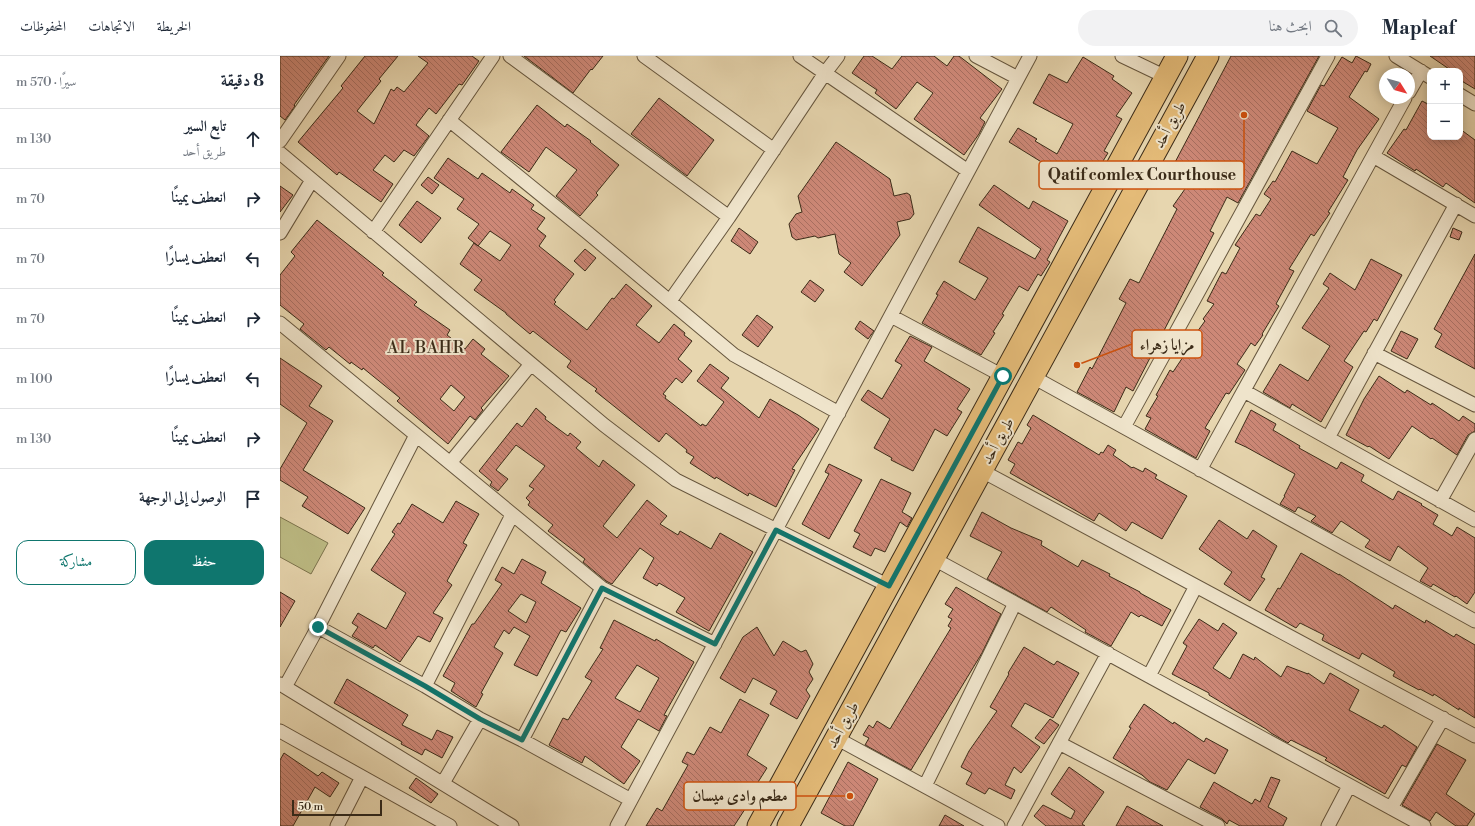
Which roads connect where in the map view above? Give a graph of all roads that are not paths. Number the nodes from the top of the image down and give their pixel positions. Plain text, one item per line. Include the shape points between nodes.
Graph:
1 (339, 56) edge
2 (493, 56) edge
3 (510, 56) edge
4 (644, 56) edge
5 (800, 56) edge
6 (838, 56) edge
7 (976, 56) edge
8 (1030, 56) edge
9 (1122, 56) edge
10 (1177, 56) edge
11 (1208, 56) edge
12 (1328, 56) edge
13 (1396, 56) edge
14 (825, 73) junction
15 (1425, 74) edge
16 (1166, 77) junction
17 (1018, 78) junction
18 (1415, 85) edge
19 (1463, 97) edge
20 (1402, 104) edge
21 (1475, 104) edge
22 (449, 120) junction
23 (280, 141) edge
24 (774, 150) junction
25 (280, 153) edge
26 (1374, 156) junction
27 (968, 171) junction
28 (312, 180) junction
29 (1456, 204) junction
30 (1475, 216) edge
31 (729, 217) junction
32 (373, 232) junction
33 (280, 233) edge
34 (670, 301) junction
35 (891, 316) junction
36 (280, 322) edge
37 (1374, 353) junction
38 (531, 364) junction
39 (1003, 376) junction
40 (1033, 377) junction
41 (1244, 391) junction
42 (1475, 405) edge
43 (839, 413) junction
44 (1124, 427) junction
45 (416, 435) junction
46 (1328, 438) junction
47 (1475, 439) edge
48 (450, 463) junction
49 (1200, 470) junction
50 (982, 471) junction
51 (1440, 500) junction
52 (512, 515) junction
53 (1475, 520) edge
54 (776, 530) junction
55 (934, 558) junction
56 (889, 586) junction
57 (1196, 586) junction
58 (602, 588) junction
59 (1015, 603) junction
60 (1475, 621) edge
61 (318, 627) junction
62 (715, 644) junction
63 (1108, 653) junction
64 (1149, 676) junction
65 (283, 686) edge
66 (425, 686) junction
67 (1443, 718) junction
68 (480, 719) junction
69 (280, 731) edge
70 (1475, 736) edge
71 (836, 738) junction
72 (522, 740) junction
73 (1059, 743) junction
74 (362, 777) junction
75 (443, 783) junction
76 (925, 786) junction
77 (1349, 786) junction
78 (631, 800) junction
79 (1391, 808) junction
80 (790, 825) edge
81 (337, 826) edge
82 (450, 826) edge
83 (512, 826) edge
84 (617, 826) edge
85 (758, 826) edge
86 (998, 826) edge
87 (1014, 826) edge
88 (1218, 826) edge
89 (1328, 826) edge
90 (1424, 826) edge

1 - 23 street
2 - 22 street
3 - 31 street
4 - 24 street
5 - 14 street
6 - 14 street
7 - 17 street
8 - 17 street
9 - 16 street
10 - 16 main road, طريق أحد
11 - 40 main road, طريق أحد
12 - 44 street
13 - 15 street
14 - 24 street
14 - 27 street
15 - 18 street
16 - 39 main road, طريق أحد
17 - 27 street
19 - 21 street
20 - 26 street
22 - 32 street
22 - 34 street
24 - 31 street
25 - 28 street
26 - 29 street
26 - 41 street
27 - 35 street
28 - 32 street
28 - 33 street
29 - 30 street
29 - 37 street
31 - 34 street
32 - 38 street
34 - 43 street via 734,355
35 - 39 street
35 - 43 street
36 - 45 street
37 - 42 street
37 - 46 street
38 - 48 street
38 - 54 street via 604,425 676,480
39 - 56 main road, طريق أحد
40 - 44 street
40 - 50 main road, طريق أحد
41 - 46 street
41 - 49 street
43 - 54 street
44 - 49 street
45 - 48 street
45 - 61 street
46 - 51 street
47 - 51 street
48 - 52 street
49 - 60 street
50 - 55 main road, طريق أحد
50 - 57 street
51 - 53 street
52 - 58 street
52 - 66 street
54 - 56 street
54 - 62 street
55 - 59 street
55 - 71 main road, طريق أحد
56 - 85 main road, طريق أحد
57 - 64 street
57 - 67 street
58 - 62 street
58 - 72 street
59 - 63 street
59 - 76 street
61 - 65 street
61 - 66 street
62 - 78 street
63 - 64 street
63 - 73 street
64 - 77 street
65 - 75 street
66 - 68 street
67 - 70 street
67 - 79 street
68 - 72 street
68 - 75 street
69 - 74 street
71 - 76 street
71 - 80 main road, طريق أحد
72 - 78 street
73 - 87 street
73 - 88 street
74 - 81 street
74 - 82 street
75 - 83 street
76 - 86 street
77 - 79 street
77 - 89 street
78 - 84 street
79 - 90 street

